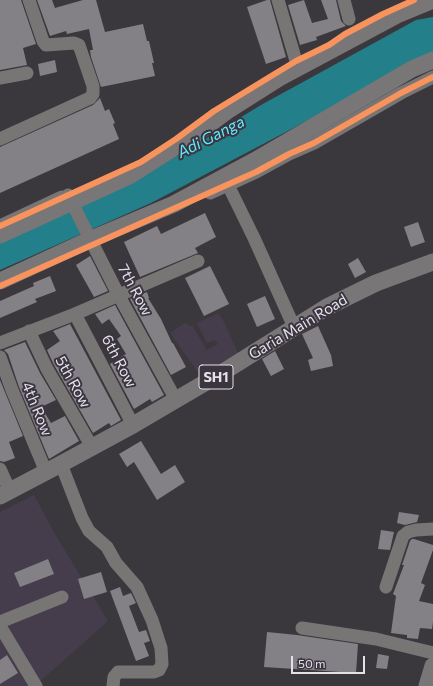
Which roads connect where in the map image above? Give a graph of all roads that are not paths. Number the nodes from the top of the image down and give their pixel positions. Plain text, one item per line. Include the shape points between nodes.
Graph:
1 (29, 0) edge
2 (278, 0) edge
3 (344, 0) edge
4 (414, 0) edge
5 (433, 0) edge
6 (349, 19) dead end
7 (433, 60) edge
8 (296, 61) junction
9 (27, 73) dead end
10 (433, 77) edge
11 (0, 78) edge
12 (0, 139) edge
13 (228, 185) junction
14 (68, 195) junction
15 (0, 226) edge
16 (0, 235) edge
17 (93, 245) junction
18 (198, 261) dead end
19 (433, 262) edge
20 (0, 281) edge
21 (0, 286) edge
22 (118, 296) junction
23 (75, 314) junction
24 (294, 327) junction
25 (29, 331) junction
26 (0, 343) edge
27 (0, 357) edge
28 (176, 400) junction
29 (133, 424) junction
30 (92, 447) junction
31 (61, 464) junction
32 (0, 469) edge
33 (46, 472) junction
34 (5, 494) edge
35 (433, 529) edge
36 (386, 587) dead end
37 (62, 597) dead end
38 (0, 622) edge
39 (0, 626) edge
40 (302, 628) dead end
41 (433, 653) edge
42 (433, 666) edge
43 (36, 686) edge
44 (113, 686) edge
45 (427, 686) edge

1 - 12 street via 46,45 74,43 80,46 93,86 93,94 90,98
2 - 8 street
3 - 6 street
4 - 8 street
5 - 16 main road, bridge via 397,15 279,78 129,176
7 - 20 main road, bridge via 412,69 254,161 174,204
8 - 14 street via 214,111 141,162
9 - 11 street
10 - 13 street via 314,142
13 - 17 street
13 - 24 street
14 - 15 street
14 - 17 street, 7th Row
17 - 21 street
17 - 22 street, 7th Row
18 - 22 street
19 - 24 main road, Garia Main Road / SH1 via 376,283 327,307
22 - 23 street
22 - 28 street, 7th Row
23 - 25 street
23 - 29 street, 6th Row
24 - 28 main road, Garia Main Road / SH1
25 - 26 street
25 - 30 street, 5th Row via 47,369
27 - 33 street, 4th Row
28 - 29 main road, Garia Main Road / SH1
29 - 30 main road, Garia Main Road / SH1
30 - 31 main road, Garia Main Road / SH1
31 - 33 main road, Garia Main Road / SH1
31 - 44 street via 89,531 107,547 116,563 137,587 161,648 162,664 159,670 118,672 114,677
32 - 34 street
33 - 34 main road, Garia Main Road / SH1
35 - 36 street via 416,530 403,536
37 - 38 street
39 - 43 street
40 - 41 street via 376,638
42 - 45 main road

